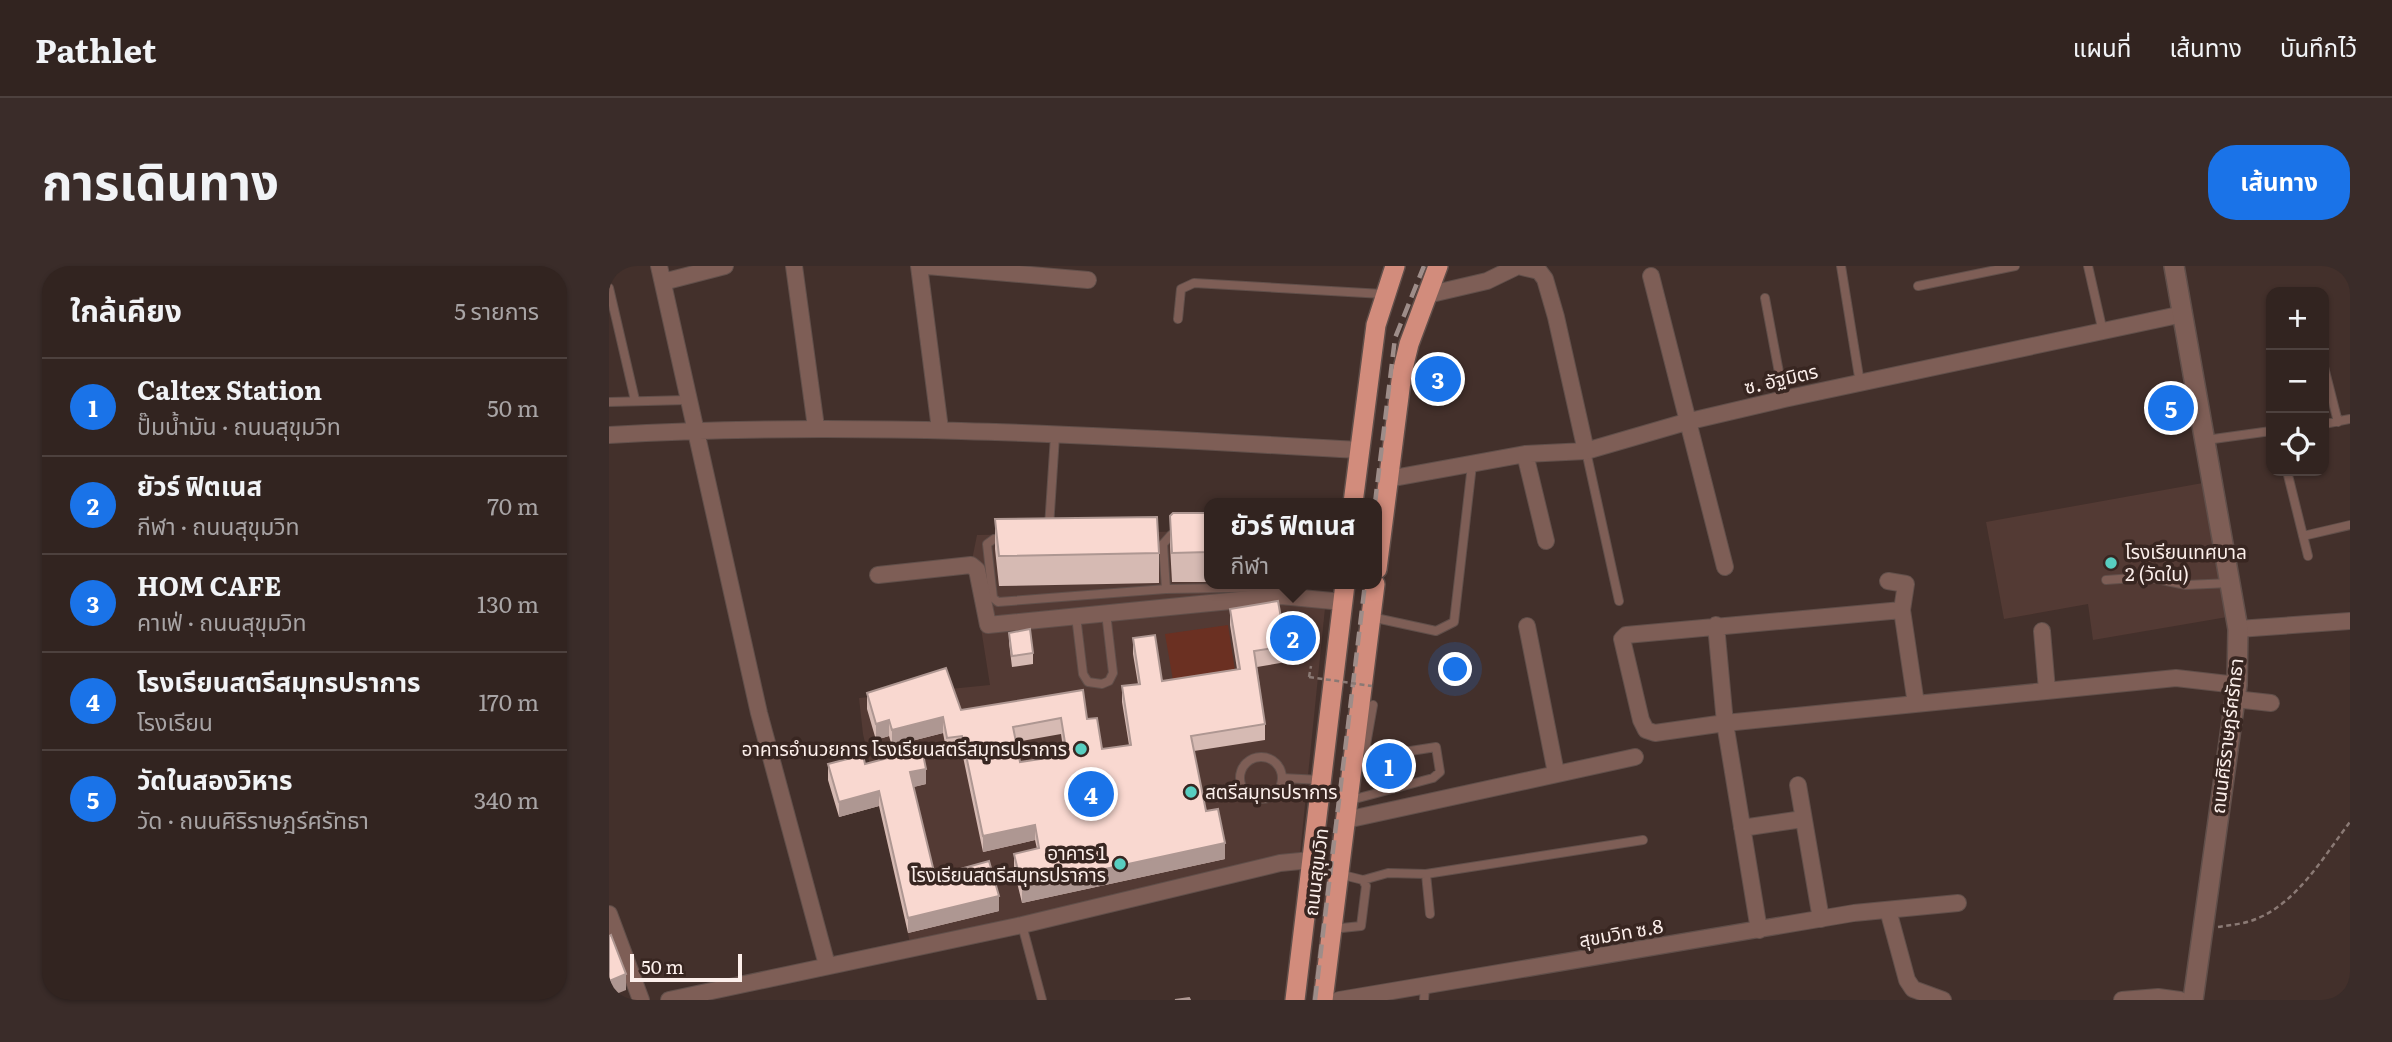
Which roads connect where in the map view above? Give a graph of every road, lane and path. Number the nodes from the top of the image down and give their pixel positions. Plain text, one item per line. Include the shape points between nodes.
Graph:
1 (615, 266) edge
2 (725, 266) edge
3 (794, 266) edge
4 (919, 266) edge
5 (927, 266) edge
6 (1395, 266) edge
7 (1438, 266) edge
8 (1842, 266) edge
9 (2015, 266) edge
10 (2088, 266) edge
11 (2174, 266) edge
12 (609, 268) edge
13 (661, 274) edge
14 (1651, 276) dead end
15 (1088, 280) dead end
16 (1918, 286) dead end
17 (609, 288) edge
18 (1384, 294) junction
19 (1427, 295) junction
20 (1765, 298) dead end
21 (2183, 314) junction
22 (1178, 319) dead end
23 (2103, 332) junction
24 (1860, 383) junction
25 (2329, 387) edge
26 (1784, 399) junction
27 (635, 400) junction
28 (687, 400) junction
29 (609, 402) edge
30 (2350, 419) edge
31 (1686, 422) junction
32 (2338, 422) junction
33 (2329, 423) edge
34 (816, 427) junction
35 (940, 429) junction
36 (693, 430) junction
37 (2266, 432) edge
38 (609, 435) edge
39 (1055, 436) junction
40 (2206, 440) junction
41 (1359, 450) junction
42 (1586, 451) junction
43 (1525, 454) junction
44 (1472, 465) junction
45 (2288, 476) edge
46 (1388, 479) junction
47 (1354, 498) edge
48 (2350, 525) edge
49 (1382, 528) edge
50 (1184, 534) edge
51 (1060, 536) edge
52 (2303, 536) junction
53 (1018, 537) edge
54 (1546, 541) dead end
55 (2308, 556) dead end
56 (1725, 567) dead end
57 (878, 575) dead end
58 (2106, 580) dead end
59 (1888, 581) dead end
60 (2230, 583) junction
61 (1166, 589) junction
62 (1282, 589) edge
63 (1374, 589) edge
64 (1344, 593) edge
65 (1619, 601) dead end
66 (1902, 610) junction
67 (1106, 613) junction
68 (1076, 616) junction
69 (1371, 617) junction
70 (2350, 621) edge
71 (1716, 625) junction
72 (1527, 626) dead end
73 (2238, 629) junction
74 (2042, 631) dead end
75 (1311, 666) dead end
76 (1372, 686) dead end
77 (2047, 690) junction
78 (2236, 692) junction
79 (2271, 703) dead end
80 (1916, 704) junction
81 (1373, 705) dead end
82 (1725, 723) junction
83 (1360, 748) junction
84 (1635, 757) dead end
85 (1556, 773) junction
86 (1282, 778) junction
87 (1321, 780) junction
88 (1798, 785) dead end
89 (1347, 810) junction
90 (1803, 819) junction
91 (2350, 822) edge
92 (1742, 828) junction
93 (1643, 840) dead end
94 (1311, 860) junction
95 (1339, 873) junction
96 (1426, 874) junction
97 (1363, 880) junction
98 (1958, 902) dead end
99 (1888, 910) junction
100 (609, 914) edge
101 (1430, 914) dead end
102 (1821, 919) junction
103 (1022, 925) junction
104 (1332, 929) junction
105 (1759, 930) junction
106 (2202, 931) junction
107 (827, 965) junction
108 (1424, 993) edge
109 (641, 1000) edge
110 (669, 1000) edge
111 (1042, 1000) edge
112 (1295, 1000) edge
113 (1323, 1000) edge
114 (1339, 1000) edge
115 (1943, 1000) edge
116 (2122, 1000) edge
117 (2180, 1000) edge
118 (2193, 1000) edge

1 - 12 lane
2 - 13 street
3 - 34 street
4 - 35 street
5 - 15 street
6 - 18 highway
7 - 19 highway
8 - 24 lane
9 - 16 lane
10 - 23 lane
11 - 21 street, ถนนศิริราษฎร์ศรัทธา
13 - 28 street
14 - 31 street
17 - 27 lane
18 - 22 lane via 1194,283 1181,289
18 - 41 highway
19 - 42 street via 1487,281 1518,266 1539,271 1556,317
19 - 46 highway via 1402,373
20 - 26 lane
21 - 23 street, ซ. อัฐมิตร
21 - 40 street, ถนนศิริราษฎร์ศรัทธา
23 - 24 street, ซ. อัฐมิตร
24 - 26 street, ซ. อัฐมิตร
25 - 32 lane
26 - 31 street, ซ. อัฐมิตร
27 - 28 lane
27 - 29 lane
28 - 36 street
30 - 32 lane
31 - 42 street, ซ. อัฐมิตร
31 - 56 street
32 - 33 lane
34 - 35 street
34 - 36 street
35 - 39 street
36 - 38 street
36 - 107 street via 759,713
37 - 40 lane
39 - 41 street
39 - 51 lane via 1045,536
40 - 60 street, ถนนศิริราษฎร์ศรัทธา
41 - 47 highway
42 - 43 street, ซ. อัฐมิตร
42 - 65 lane
43 - 44 street, ซ. อัฐมิตร
43 - 54 street
44 - 46 street, ซ. อัฐมิตร
44 - 69 lane via 1454,622 1436,631
45 - 52 lane
46 - 49 highway
48 - 52 lane
50 - 61 lane via 1171,535 1163,544
52 - 55 lane
53 - 61 lane via 987,544 995,601
57 - 68 street via 971,565 977,570 988,625
58 - 60 lane via 2147,577 2186,585
59 - 66 street via 1906,584
60 - 73 street, ถนนศิริราษฎร์ศรัทธา
61 - 62 lane
62 - 64 street
62 - 67 street
63 - 69 highway, ถนนสุขุมวิท
64 - 87 highway, ถนนสุขุมวิท
66 - 71 street
66 - 80 street
67 - 68 street
67 - 68 lane via 1113,673 1102,684 1088,682 1083,674
69 - 83 highway, ถนนสุขุมวิท
70 - 73 street
71 - 82 street
71 - 82 street via 1626,635 1621,645 1646,730 1655,733
72 - 85 street
73 - 78 street, ถนนศิริราษฎร์ศรัทธา
74 - 77 street
75 - 76 path, bridge via 1309,677
77 - 78 street via 2176,678
77 - 80 street
78 - 79 street
78 - 106 street, ถนนศิริราษฎร์ศรัทธา
80 - 82 street
81 - 83 lane
82 - 92 street
83 - 89 highway, ถนนสุขุมวิท
83 - 89 lane via 1391,754 1436,747 1440,772
84 - 85 street
85 - 89 street
86 - 86 lane via 1277,791 1265,799 1252,797 1240,782 1245,764 1257,758 1277,764
86 - 87 lane
87 - 94 highway, ถนนสุขุมวิท
88 - 90 street
89 - 95 highway, ถนนสุขุมวิท
90 - 92 street
90 - 102 street
91 - 106 path via 2296,890 2273,910 2255,920
92 - 105 street
93 - 96 lane
94 - 103 street via 1280,863
94 - 112 highway, ถนนสุขุมวิท
95 - 97 lane
95 - 104 highway, ถนนสุขุมวิท
96 - 97 lane via 1388,873
96 - 101 lane
97 - 104 lane via 1361,926
98 - 99 street, สุขมวิท ซ.8
99 - 102 street, สุขมวิท ซ.8
99 - 115 street via 1913,989
100 - 109 street
102 - 105 street, สุขมวิท ซ.8
103 - 107 street
103 - 111 lane
104 - 113 highway, ถนนสุขุมวิท
105 - 108 street, สุขมวิท ซ.8 via 1490,977
106 - 118 street, ถนนศิริราษฎร์ศรัทธา
107 - 110 street
108 - 114 street, สุขมวิท ซ.8
116 - 117 street

